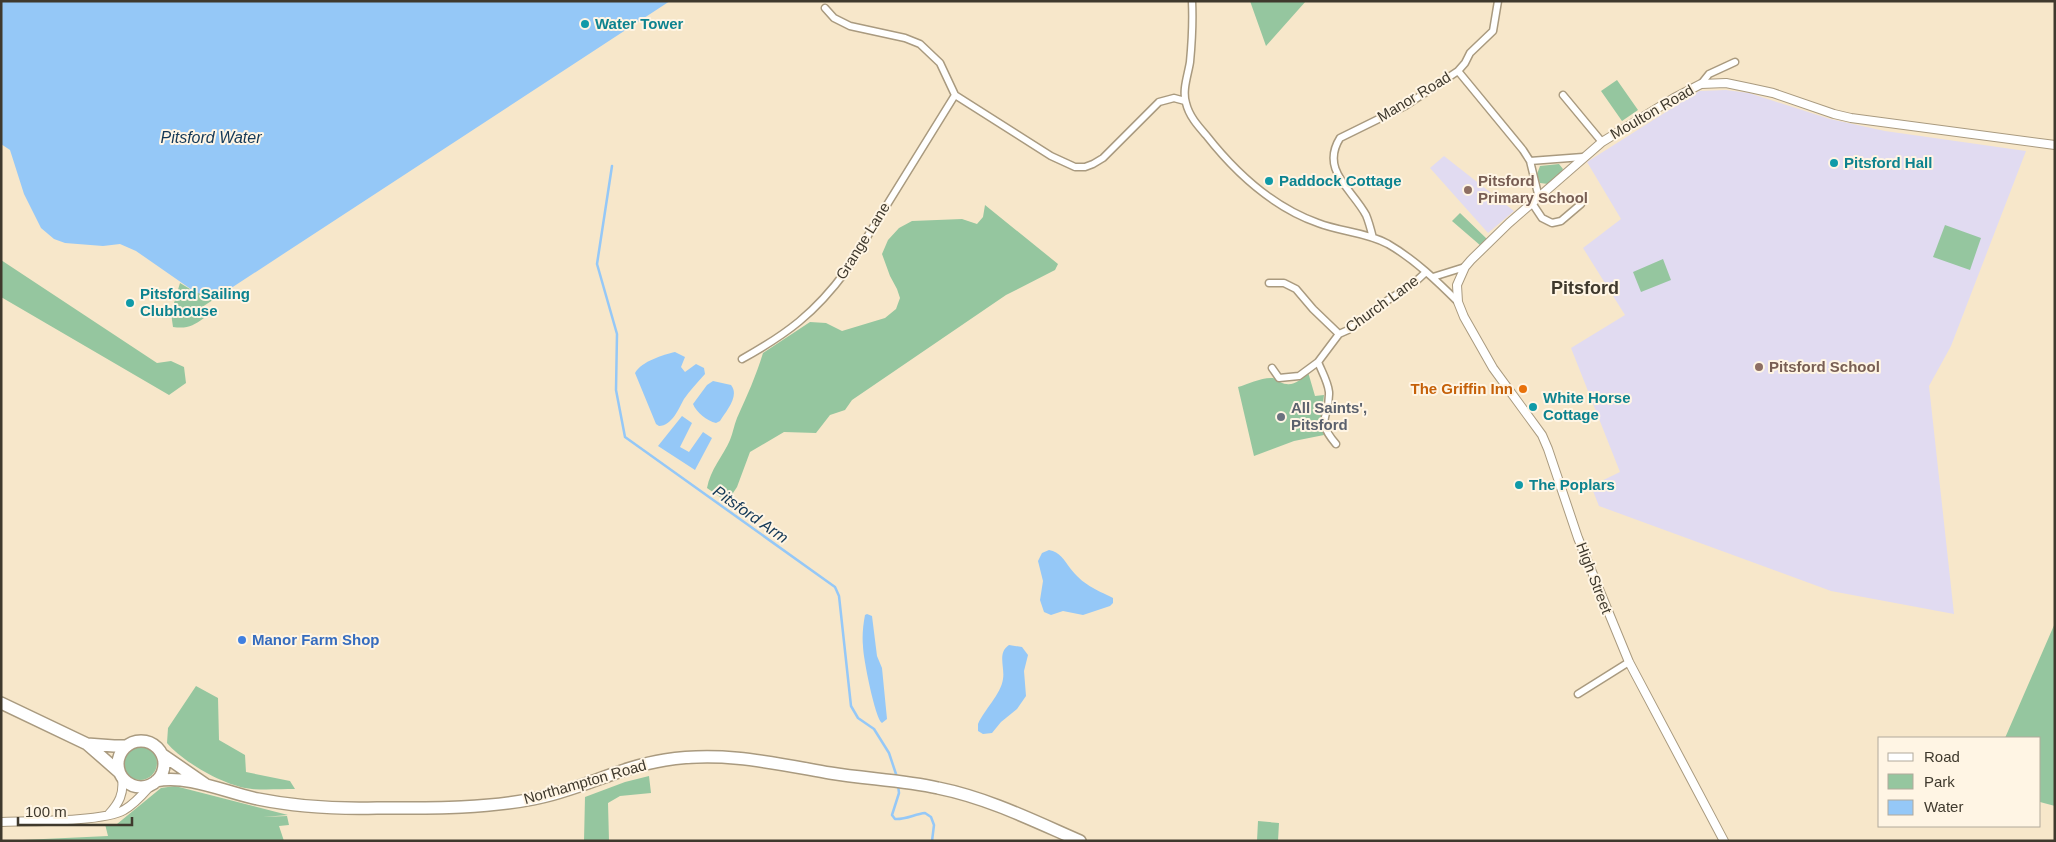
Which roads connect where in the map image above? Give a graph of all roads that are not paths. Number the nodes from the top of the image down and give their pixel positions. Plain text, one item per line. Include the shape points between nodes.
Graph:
1 (1192, 1) edge
2 (1498, 1) edge
3 (825, 8) dead end
4 (1735, 62) dead end
5 (1458, 71) junction
6 (1701, 84) junction
7 (955, 95) junction
8 (1563, 95) dead end
9 (1185, 101) junction
10 (1602, 142) junction
11 (2055, 145) edge
12 (1583, 157) junction
13 (1530, 161) junction
14 (1539, 198) junction
15 (1532, 203) junction
16 (1581, 204) dead end
17 (1373, 238) junction
18 (1465, 267) junction
19 (1426, 272) junction
20 (1433, 277) junction
21 (1269, 283) dead end
22 (1458, 302) junction
23 (1464, 317) joint
24 (1339, 334) junction
25 (742, 359) dead end
26 (1318, 362) junction
27 (1272, 368) dead end
28 (1336, 444) dead end
29 (1629, 662) junction
30 (1578, 694) dead end
31 (1, 702) edge
32 (86, 744) junction
33 (126, 746) junction
34 (163, 755) junction
35 (120, 775) junction
36 (154, 782) junction
37 (206, 785) junction
38 (109, 814) junction
39 (1, 822) edge
40 (1080, 841) edge
41 (1724, 841) edge

1 - 9 street via 1193,25
2 - 5 street via 1493,31 1470,53
3 - 7 street via 834,18 850,26 920,44 940,63
4 - 6 street via 1709,74
5 - 13 street, Manor Road
5 - 17 street, Manor Road via 1405,106 1340,138 1335,147 1334,167 1366,215
6 - 10 street, Moulton Road
6 - 11 street, Moulton Road via 1726,83 1773,93 1859,119
7 - 9 street via 1051,156 1075,167 1093,164 1103,158 1159,102 1174,98
7 - 25 street, Grange Lane via 828,296 783,335
8 - 10 street
9 - 17 street via 1197,125 1221,155 1281,205 1319,224
10 - 12 street, Moulton Road
12 - 13 street
12 - 14 street, Moulton Road
13 - 14 street, Manor Road
14 - 15 street, Moulton Road
15 - 16 street via 1542,218 1552,223 1561,221
15 - 18 street, Moulton Road
17 - 19 street via 1398,251
18 - 20 street
18 - 22 street, Moulton Road via 1457,285
19 - 20 street
19 - 24 street, Church Lane
20 - 22 street
21 - 24 street via 1284,283 1296,289
22 - 23 street, Moulton Road
23 - 29 street, High Street via 1493,368 1545,442 1578,538
24 - 26 street, Church Lane
26 - 27 street, Church Lane via 1299,376 1286,378 1279,378
26 - 28 street via 1329,393 1324,420 1326,432
29 - 30 street
29 - 41 street, High Street
31 - 32 highway
32 - 33 highway
32 - 35 highway
33 - 34 highway via 145,742 159,748
33 - 35 highway via 119,758
34 - 36 highway via 163,769
34 - 37 highway, Northampton Road
35 - 36 highway via 133,785
35 - 38 street via 123,788 120,800
36 - 37 highway, Northampton Road via 170,779
36 - 38 street via 124,811
37 - 40 highway, Northampton Road via 258,799 324,808 489,805 533,799 633,767 666,760 758,759 940,788 984,801
38 - 39 street

